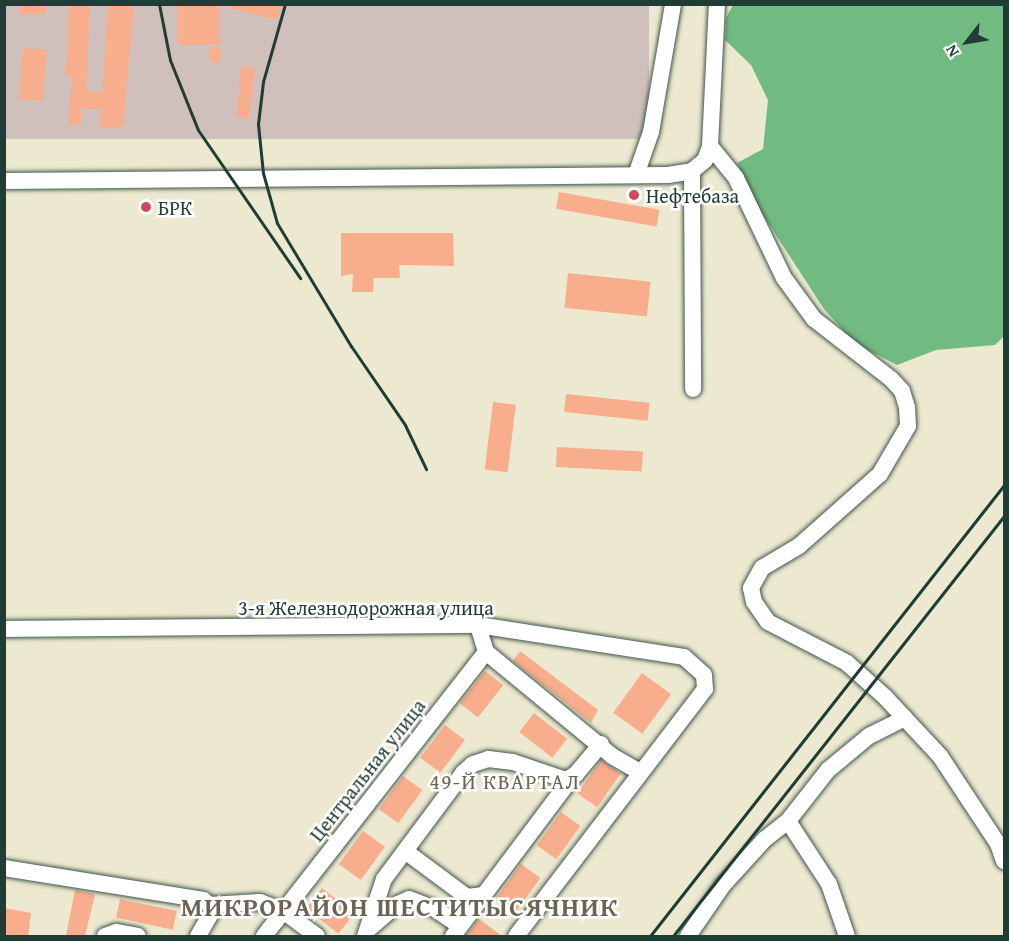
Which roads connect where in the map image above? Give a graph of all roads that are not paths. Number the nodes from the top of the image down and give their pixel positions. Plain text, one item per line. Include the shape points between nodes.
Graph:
1 (674, 4) edge
2 (717, 4) edge
3 (710, 146) junction
4 (692, 171) junction
5 (636, 175) junction
6 (4, 181) edge
7 (693, 389) dead end
8 (478, 625) junction
9 (4, 628) edge
10 (486, 652) junction
11 (905, 718) junction
12 (601, 744) junction
13 (640, 772) junction
14 (571, 778) junction
15 (788, 821) junction
16 (405, 851) junction
17 (1005, 861) edge
18 (4, 868) edge
19 (484, 895) junction
20 (215, 906) junction
21 (283, 911) junction
22 (456, 931) edge
23 (367, 932) edge
24 (105, 936) edge
25 (138, 936) edge
26 (198, 936) edge
27 (264, 936) edge
28 (317, 936) edge
29 (516, 936) edge
30 (687, 936) edge
31 (847, 936) edge

1 - 5 street via 651,132
2 - 3 street
3 - 4 street via 705,160
3 - 11 street via 736,178 784,278 814,319 891,378 902,391 907,407 908,426 880,474 799,546 762,568 751,588 754,602 768,622 847,663
4 - 5 street
4 - 7 street
5 - 6 street
8 - 9 street, 3-я Железнодорожная улица
8 - 10 street
8 - 13 street, 3-я Железнодорожная улица via 684,657 704,675 705,689
10 - 12 street
10 - 21 street, Центральная улица
11 - 15 street via 869,736 828,770
11 - 17 street via 940,756
12 - 13 street
12 - 14 street
13 - 29 street
14 - 16 street via 513,762 480,761 463,773
14 - 19 street
15 - 30 street via 765,839 723,885
15 - 31 street via 828,884
16 - 19 street via 467,897
16 - 23 street via 384,879
18 - 20 street via 203,900
19 - 22 street
20 - 21 street via 249,900
20 - 26 street
21 - 27 street, Центральная улица
21 - 28 street
22 - 23 street via 435,909 410,899 398,903
24 - 25 street via 116,932

